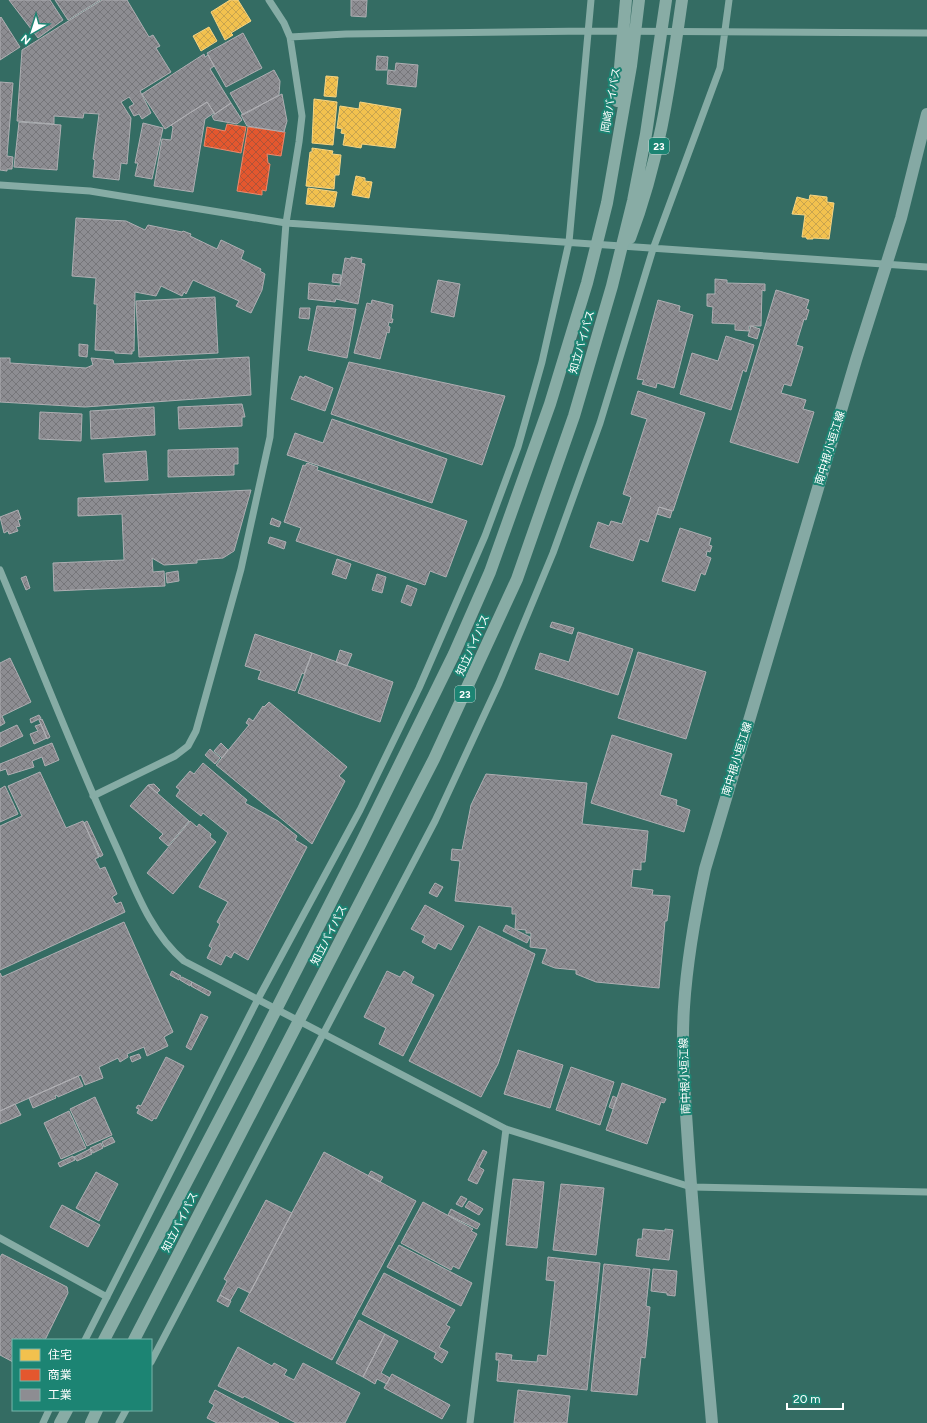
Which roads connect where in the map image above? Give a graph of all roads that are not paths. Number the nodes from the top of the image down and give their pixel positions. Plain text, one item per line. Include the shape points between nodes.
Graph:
1 (268, 0) edge
2 (591, 0) edge
3 (626, 0) edge
4 (639, 0) edge
5 (666, 0) edge
6 (682, 0) edge
7 (729, 0) edge
8 (589, 31) junction
9 (726, 32) junction
10 (927, 33) edge
11 (290, 37) junction
12 (927, 114) edge
13 (0, 185) edge
14 (607, 204) junction
15 (286, 223) junction
16 (569, 242) junction
17 (652, 249) junction
18 (886, 266) junction
19 (927, 267) edge
20 (612, 286) junction
21 (0, 570) edge
22 (93, 796) junction
23 (258, 999) junction
24 (324, 1034) junction
25 (506, 1128) junction
26 (691, 1188) junction
27 (927, 1192) edge
28 (0, 1238) edge
29 (107, 1297) junction
30 (86, 1339) edge
31 (105, 1339) edge
32 (135, 1339) edge
33 (152, 1360) edge
34 (49, 1411) edge
35 (66, 1411) edge
36 (97, 1411) edge
37 (125, 1411) edge
38 (43, 1423) edge
39 (60, 1423) edge
40 (91, 1423) edge
41 (119, 1423) edge
42 (470, 1423) edge
43 (712, 1423) edge

1 - 11 street
2 - 8 street
3 - 14 highway, 23, bridge
4 - 14 highway, 岡崎バイパス / 23, bridge via 631,66
5 - 20 highway, 知立バイパス / 23, bridge via 646,134
6 - 20 highway, 23, bridge via 662,134 643,206
7 - 9 street
8 - 9 street
8 - 11 street
8 - 16 street
9 - 10 street
9 - 17 street via 720,68
11 - 15 street via 302,116
12 - 18 main road, 南中根小垣江線 via 902,218
13 - 15 street via 90,191
14 - 31 highway, 知立バイパス / 23, bridge via 550,404 487,579 454,654 252,1057
15 - 16 street
15 - 22 street via 270,437 241,569 196,732 188,746 175,756
16 - 17 street
16 - 23 street via 542,362 518,447 485,536 426,674 367,796
17 - 18 street
17 - 24 street via 600,423 553,553 499,683 435,821
18 - 19 street
18 - 26 main road, 南中根小垣江線 via 707,862 697,905 684,1007 683,1062
20 - 32 highway, 知立バイパス / 23, bridge via 574,416 548,492 517,579 479,664 434,759
21 - 22 street
22 - 23 street via 147,913 170,949 184,961
23 - 24 street
23 - 29 street
24 - 25 street
24 - 33 street
25 - 26 street
25 - 42 street
26 - 27 street
26 - 43 main road, 南中根小垣江線
28 - 29 street
29 - 30 street
34 - 38 street
35 - 39 highway
36 - 40 highway
37 - 41 street

